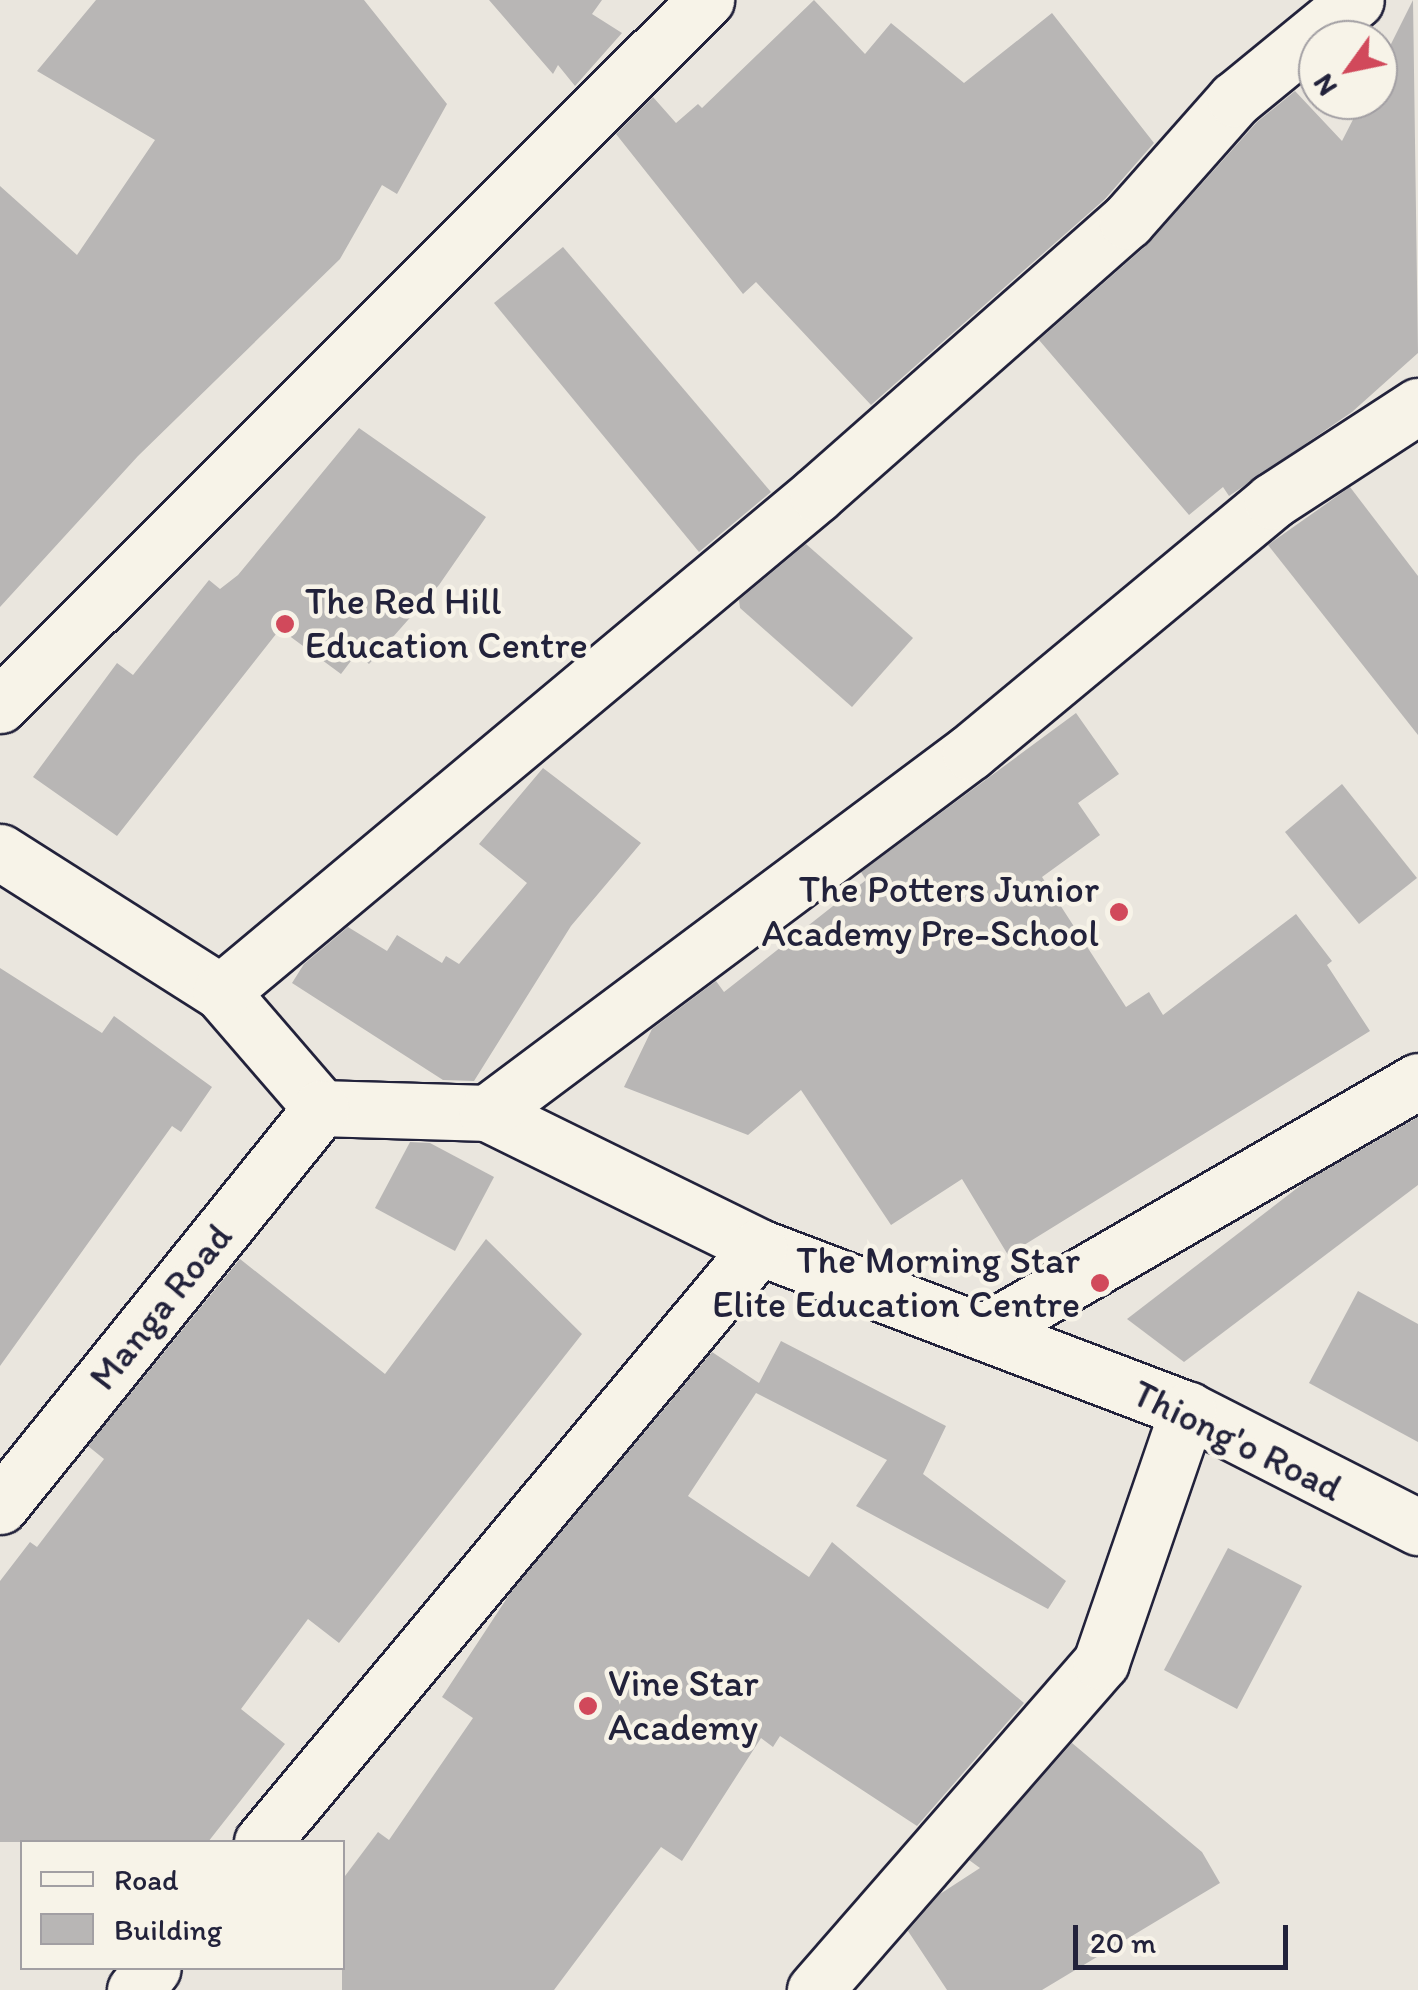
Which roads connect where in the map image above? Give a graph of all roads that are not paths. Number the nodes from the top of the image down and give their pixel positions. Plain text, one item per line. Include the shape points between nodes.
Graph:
1 (706, 0) edge
2 (1356, 0) edge
3 (1418, 406) edge
4 (0, 705) edge
5 (0, 852) edge
6 (221, 992) junction
7 (1418, 1081) edge
8 (321, 1108) junction
9 (488, 1113) junction
10 (759, 1247) junction
11 (984, 1332) junction
12 (1188, 1410) junction
13 (0, 1506) edge
14 (1418, 1527) edge
15 (264, 1840) edge
16 (151, 1970) edge
17 (135, 1990) edge
18 (815, 1990) edge

1 - 4 street
2 - 6 street via 1235,99 1126,221 817,494
3 - 9 street via 1272,502 970,752
5 - 6 street
6 - 8 street
7 - 11 street
8 - 9 street, Thiong'o Road
8 - 13 street, Manga Road
9 - 10 street, Thiong'o Road
10 - 11 street, Thiong'o Road
10 - 15 street
11 - 12 street, Thiong'o Road
12 - 14 street, Thiong'o Road
12 - 18 street via 1101,1662
16 - 17 street

